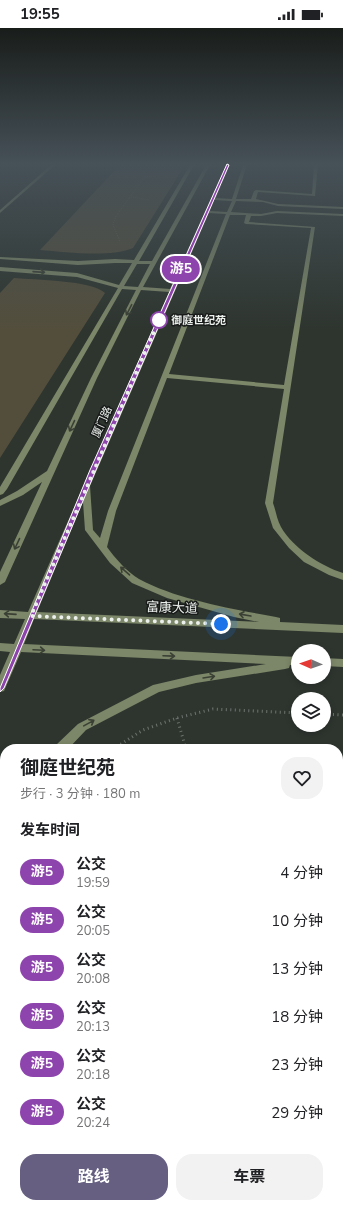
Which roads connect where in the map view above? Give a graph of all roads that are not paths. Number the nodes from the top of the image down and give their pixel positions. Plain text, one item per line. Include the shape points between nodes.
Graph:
1 (160, 220) edge
2 (178, 220) edge
3 (203, 220) edge
4 (225, 220) edge
5 (247, 220) edge
6 (0, 258) edge
7 (137, 260) junction
8 (84, 263) junction
9 (154, 263) junction
10 (0, 269) edge
11 (76, 275) junction
12 (120, 287) junction
13 (140, 289) junction
14 (172, 291) junction
15 (165, 376) junction
16 (288, 386) junction
17 (50, 473) junction
18 (87, 484) junction
19 (0, 492) edge
20 (0, 503) edge
21 (102, 547) junction
22 (343, 576) edge
23 (0, 582) edge
24 (0, 614) edge
25 (31, 616) junction
26 (311, 627) junction
27 (343, 629) edge
28 (0, 648) edge
29 (17, 648) junction
30 (291, 662) edge
31 (331, 662) edge
32 (291, 663) edge
33 (343, 663) edge
34 (0, 688) edge
35 (65, 744) edge

1 - 7 street
2 - 9 street, 厦门路
3 - 14 street, 厦门路
4 - 15 street
5 - 16 street via 246,223 313,227
6 - 8 street
7 - 8 street
7 - 9 street
7 - 12 street
8 - 11 street
9 - 13 street, 厦门路
10 -> 11 street
11 - 12 street
12 - 13 street
12 - 19 street
13 - 14 street
13 -> 17 street, 厦门路 via 94,378
14 - 18 street, 厦门路
15 - 16 street
15 - 21 street via 112,511
16 - 22 street via 269,503 277,528 292,546 307,560
17 - 20 street
17 -> 23 street, 厦门路
18 - 21 street via 89,530
18 - 25 street, 厦门路
26 -> 21 street via 234,613 170,596 136,581 113,561
25 -> 24 street, 富康大道
25 - 26 street, 富康大道
25 - 29 street, 厦门路
26 - 27 street, 富康大道
28 - 29 street
29 -> 30 street
29 - 34 street, 厦门路
31 - 33 street
35 -> 32 street via 82,727 157,688

